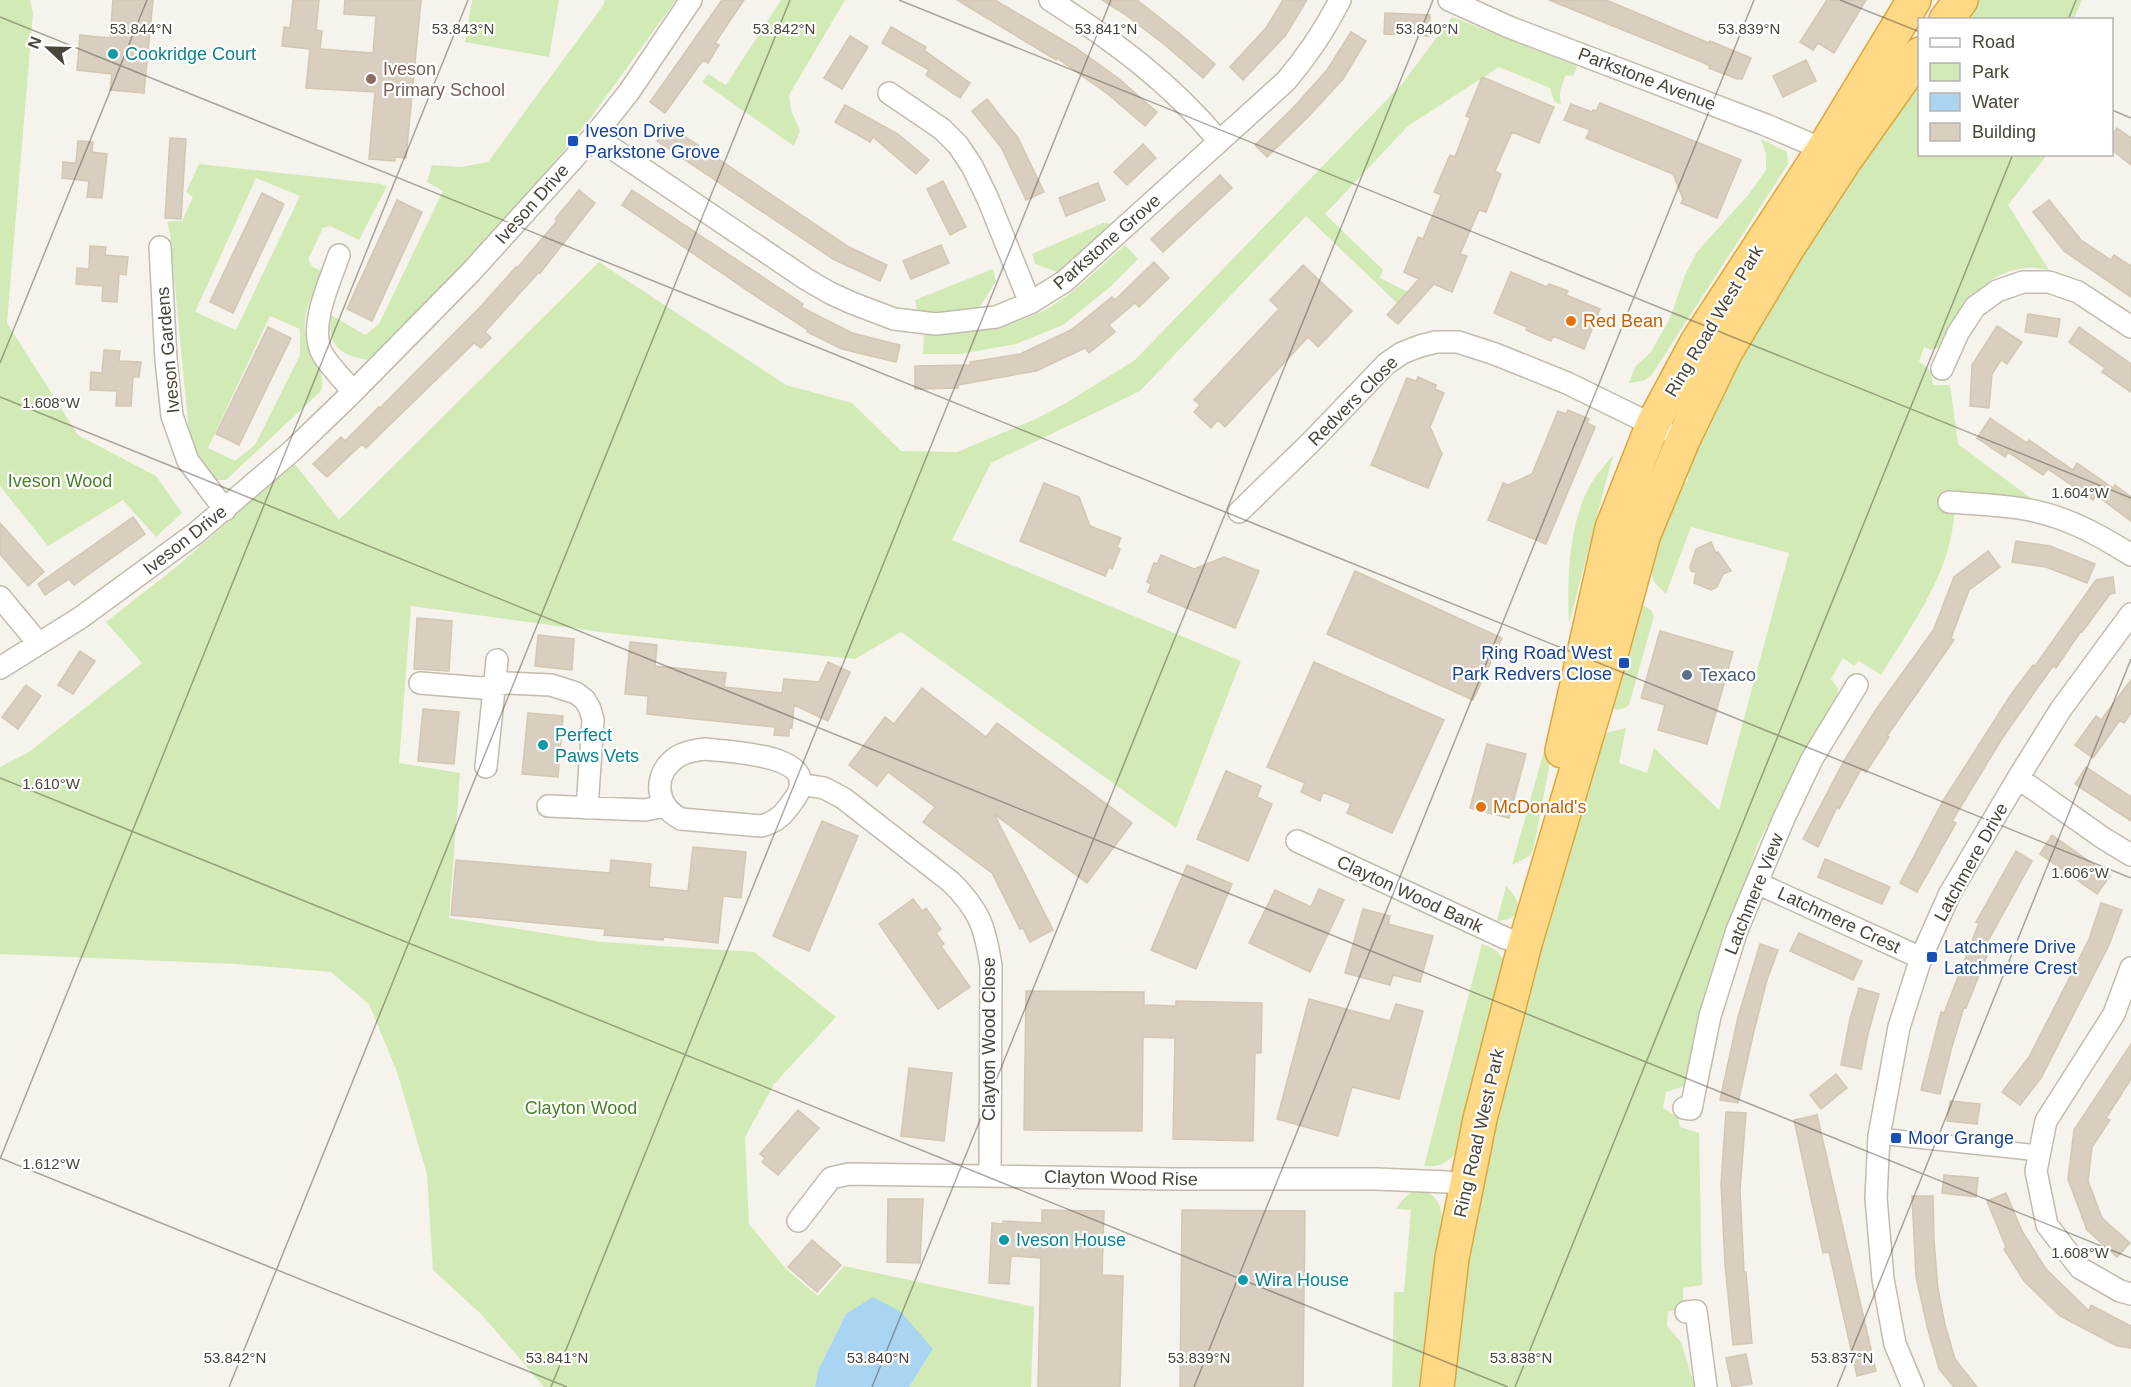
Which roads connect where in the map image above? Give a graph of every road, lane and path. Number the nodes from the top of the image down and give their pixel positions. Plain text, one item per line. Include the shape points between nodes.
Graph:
1 (691, 0) edge
2 (1050, 0) edge
3 (1340, 0) edge
4 (1449, 0) edge
5 (1914, 0) edge
6 (1961, 0) edge
7 (1948, 18) edge
8 (1918, 56) edge
9 (889, 93) dead end
10 (594, 136) junction
11 (1219, 141) junction
12 (1834, 154) junction
13 (160, 248) dead end
14 (339, 255) dead end
15 (1030, 303) junction
16 (2131, 327) edge
17 (1942, 369) dead end
18 (353, 392) junction
19 (1653, 424) junction
20 (1683, 440) junction
21 (1949, 502) dead end
22 (225, 510) junction
23 (1239, 512) dead end
24 (2131, 555) edge
25 (0, 597) edge
26 (2131, 614) edge
27 (39, 644) junction
28 (497, 660) dead end
29 (0, 668) edge
30 (420, 683) dead end
31 (1857, 685) dead end
32 (495, 686) junction
33 (486, 767) dead end
34 (2018, 778) junction
35 (800, 784) junction
36 (548, 806) dead end
37 (664, 806) junction
38 (587, 808) junction
39 (1296, 842) dead end
40 (2131, 855) edge
41 (1757, 883) junction
42 (1543, 884) junction
43 (1525, 944) junction
44 (1921, 958) junction
45 (2131, 968) edge
46 (1684, 1107) dead end
47 (1879, 1136) junction
48 (2040, 1153) junction
49 (990, 1175) junction
50 (1465, 1185) junction
51 (798, 1221) dead end
52 (2131, 1294) edge
53 (1686, 1312) dead end
54 (1437, 1387) edge
55 (1706, 1387) edge
56 (1913, 1387) edge

1 - 10 street, Iveson Drive
2 - 11 street via 1128,52 1197,115
3 - 11 street, Parkstone Grove via 1308,55 1286,81
4 - 12 street, Parkstone Avenue
5 - 12 highway, Ring Road West Park
6 - 7 highway
8 - 12 highway, Ring Road West Park
9 - 15 street via 942,129 958,145 988,199
10 - 15 street, Parkstone Grove via 806,279 852,303 894,319 936,324 996,317
10 - 18 street, Iveson Drive via 471,272
11 - 15 street, Parkstone Grove via 1065,281
12 - 19 highway, Ring Road West Park via 1697,342
12 - 20 highway, Ring Road West Park via 1787,249 1725,353
13 - 22 street, Iveson Gardens via 172,416 188,460
14 - 18 street via 317,323 317,338 322,354
16 - 17 street via 2078,292 2049,282 2023,282 1997,291 1975,307
18 - 22 street, Iveson Drive
19 - 20 street, Redvers Close
19 - 23 street, Redvers Close via 1494,354 1458,342 1436,342 1402,353 1386,364
19 - 42 highway, Ring Road West Park via 1612,528 1564,737
20 - 42 highway, Ring Road West Park via 1644,534
21 - 24 street via 2040,513 2096,533
22 - 27 street, Iveson Drive
25 - 27 street
26 - 34 street, Latchmere Drive via 2061,709
27 - 29 street, Iveson Drive
28 - 32 street
30 - 32 street
31 - 41 street, Latchmere View via 1812,759
32 - 33 street
32 - 38 street via 551,685 585,700 593,720
34 - 40 street
34 - 44 street, Latchmere Drive via 1950,893
35 - 37 street via 784,814 761,826 681,819
35 - 37 street via 798,773 781,761 705,749 678,757 668,766 661,780
35 - 49 street, Clayton Wood Close via 824,788 843,798 951,882 978,914 987,936 991,966
36 - 38 street
37 - 38 street via 645,810
39 - 43 street, Clayton Wood Bank
41 - 44 street, Latchmere Crest
41 - 46 street, Latchmere View via 1737,930 1710,1016 1692,1109
42 - 43 highway, Ring Road West Park
43 - 50 highway, Ring Road West Park
44 - 47 street, Latchmere Drive via 1899,1027
45 - 48 street via 2114,1014 2046,1121
47 - 48 street
47 - 56 street, Latchmere Drive via 1876,1198 1883,1279 1895,1344
48 - 52 street via 2036,1171 2047,1225 2080,1268
49 - 50 street, Clayton Wood Rise via 1376,1179
49 - 51 street, Clayton Wood Rise via 839,1175 825,1184
50 - 54 highway, Ring Road West Park
53 - 55 street via 1696,1311

